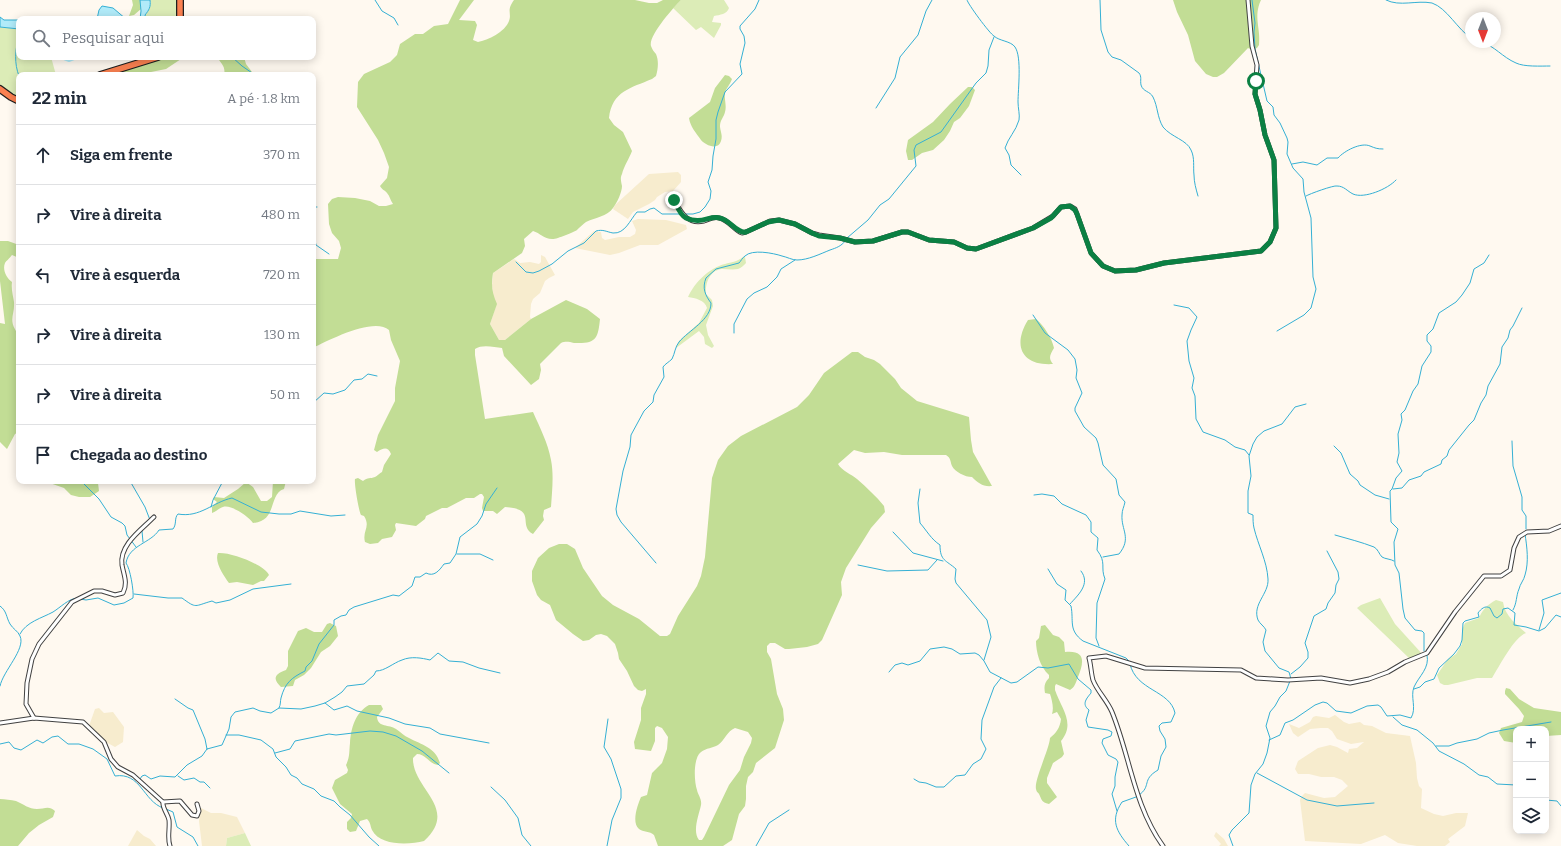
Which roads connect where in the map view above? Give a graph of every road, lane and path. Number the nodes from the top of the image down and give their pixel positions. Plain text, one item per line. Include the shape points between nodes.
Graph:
1 (180, 0) edge
2 (1248, 0) edge
3 (180, 16) edge
4 (148, 60) edge
5 (110, 72) edge
6 (0, 89) edge
7 (16, 100) edge
8 (674, 200) dead end
9 (154, 517) dead end
10 (1561, 526) edge
11 (34, 718) junction
12 (0, 723) edge
13 (162, 802) junction
14 (197, 804) dead end
15 (170, 846) edge
16 (1163, 846) edge

1 - 3 highway
2 - 8 street via 1256,65 1255,94 1274,160 1276,228 1270,242 1261,251 1115,271 1103,266 1091,253 1077,214 1070,206 1061,207 1051,218 1025,232 979,249 972,249 954,242 929,240 908,232 873,241 855,242 819,236 795,224 779,220 770,221 742,233 720,218 702,221 686,218
4 - 5 highway
6 - 7 highway
9 - 11 street via 131,539 122,556 126,586 122,593 115,595 94,590 72,602 39,644 32,659 27,683 26,704
10 - 16 street via 1549,531 1527,532 1519,536 1510,570 1501,576 1484,576 1427,653 1370,679 1350,683 1321,678 1256,678 1241,670 1145,668 1106,656 1089,658 1093,680 1111,710 1139,801
11 - 12 street
11 - 13 street via 83,722 104,742 111,759 118,767 133,775
13 - 14 street via 180,801 192,815 197,816
13 - 15 street via 168,818

